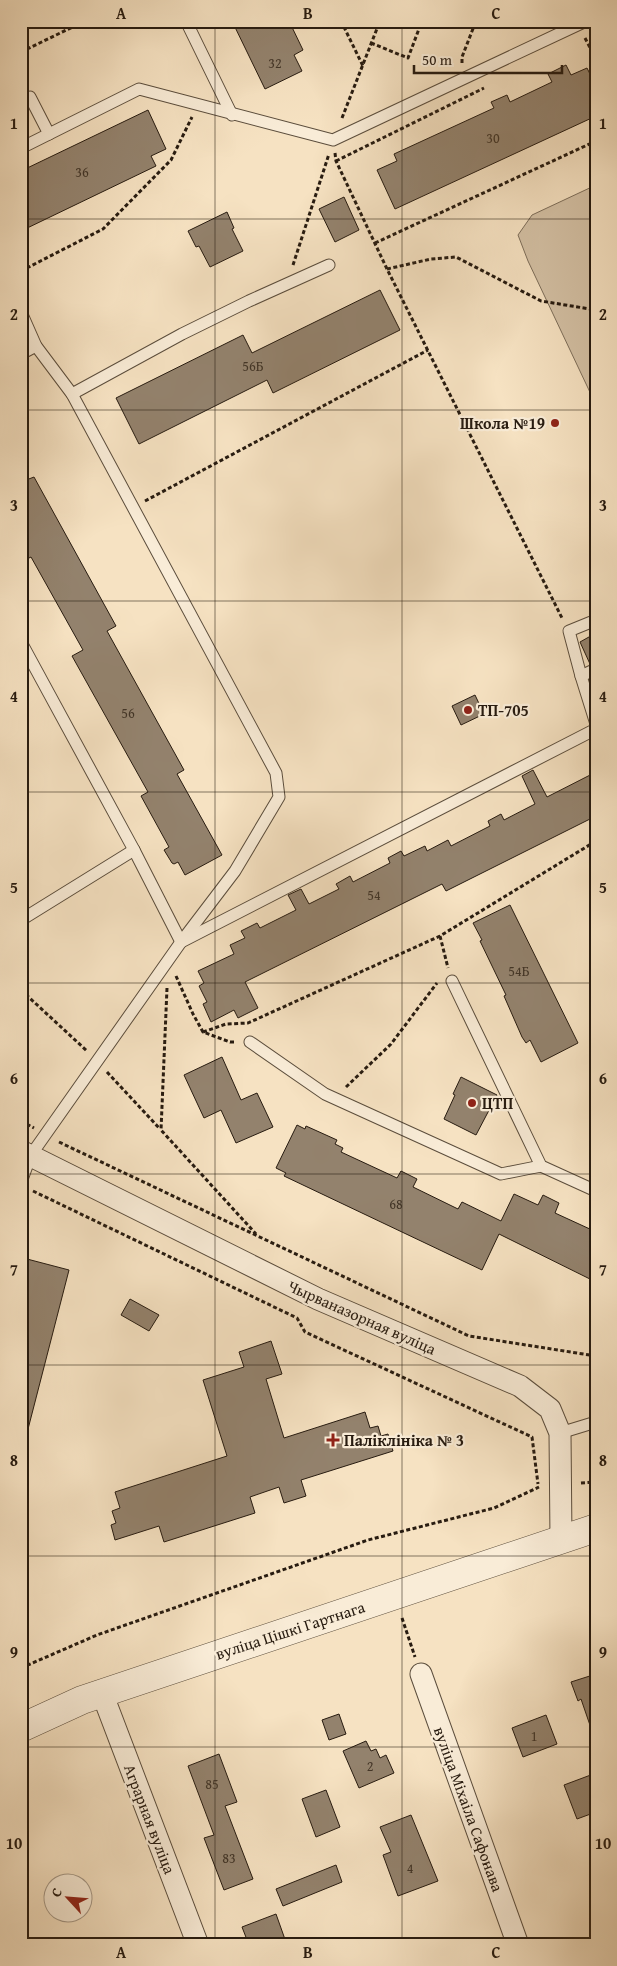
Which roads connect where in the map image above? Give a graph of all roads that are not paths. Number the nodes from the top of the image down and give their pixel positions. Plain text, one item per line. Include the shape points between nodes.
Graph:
1 (186, 21) edge
2 (586, 21) edge
3 (21, 101) edge
4 (232, 115) junction
5 (49, 134) junction
6 (21, 148) edge
7 (328, 265) dead end
8 (21, 312) edge
9 (36, 346) junction
10 (21, 354) edge
11 (72, 394) junction
12 (596, 620) edge
13 (21, 642) edge
14 (596, 669) edge
15 (581, 676) junction
16 (596, 724) edge
17 (596, 729) edge
18 (134, 850) junction
19 (21, 920) edge
20 (181, 942) junction
21 (452, 981) road end
22 (250, 1042) road end
23 (26, 1153) edge
24 (542, 1166) junction
25 (26, 1186) edge
26 (596, 1191) edge
27 (596, 1422) edge
28 (560, 1433) junction
29 (596, 1528) edge
30 (561, 1540) junction
31 (421, 1674) road end
32 (102, 1693) junction
33 (21, 1728) edge
34 (198, 1945) edge
35 (518, 1945) edge

1 - 4 lane
2 - 4 lane via 333,140
3 - 5 lane via 30,97
4 - 5 lane via 139,89
5 - 6 lane
7 - 11 lane via 182,334
8 - 9 lane
9 - 10 lane
9 - 11 lane
11 - 20 lane via 276,773 279,797 240,863
12 - 15 lane via 569,631
13 - 18 lane
14 - 15 lane
15 - 16 lane
17 - 20 lane
18 - 19 lane
18 - 20 lane
20 - 23 lane via 46,1135
21 - 24 lane
22 - 24 lane via 325,1094 501,1174
23 - 25 lane
23 - 28 street, Чырваназорная вуліца via 318,1300 520,1386 550,1409
24 - 26 lane
27 - 28 lane
28 - 30 street, Чырваназорная вуліца
29 - 30 street
30 - 32 street, вуліца Цішкі Гартнага
31 - 35 street, вуліца Міхаіла Сафонава
32 - 33 street, вуліца Цішкі Гартнага
32 - 34 street, Аграрная вуліца

